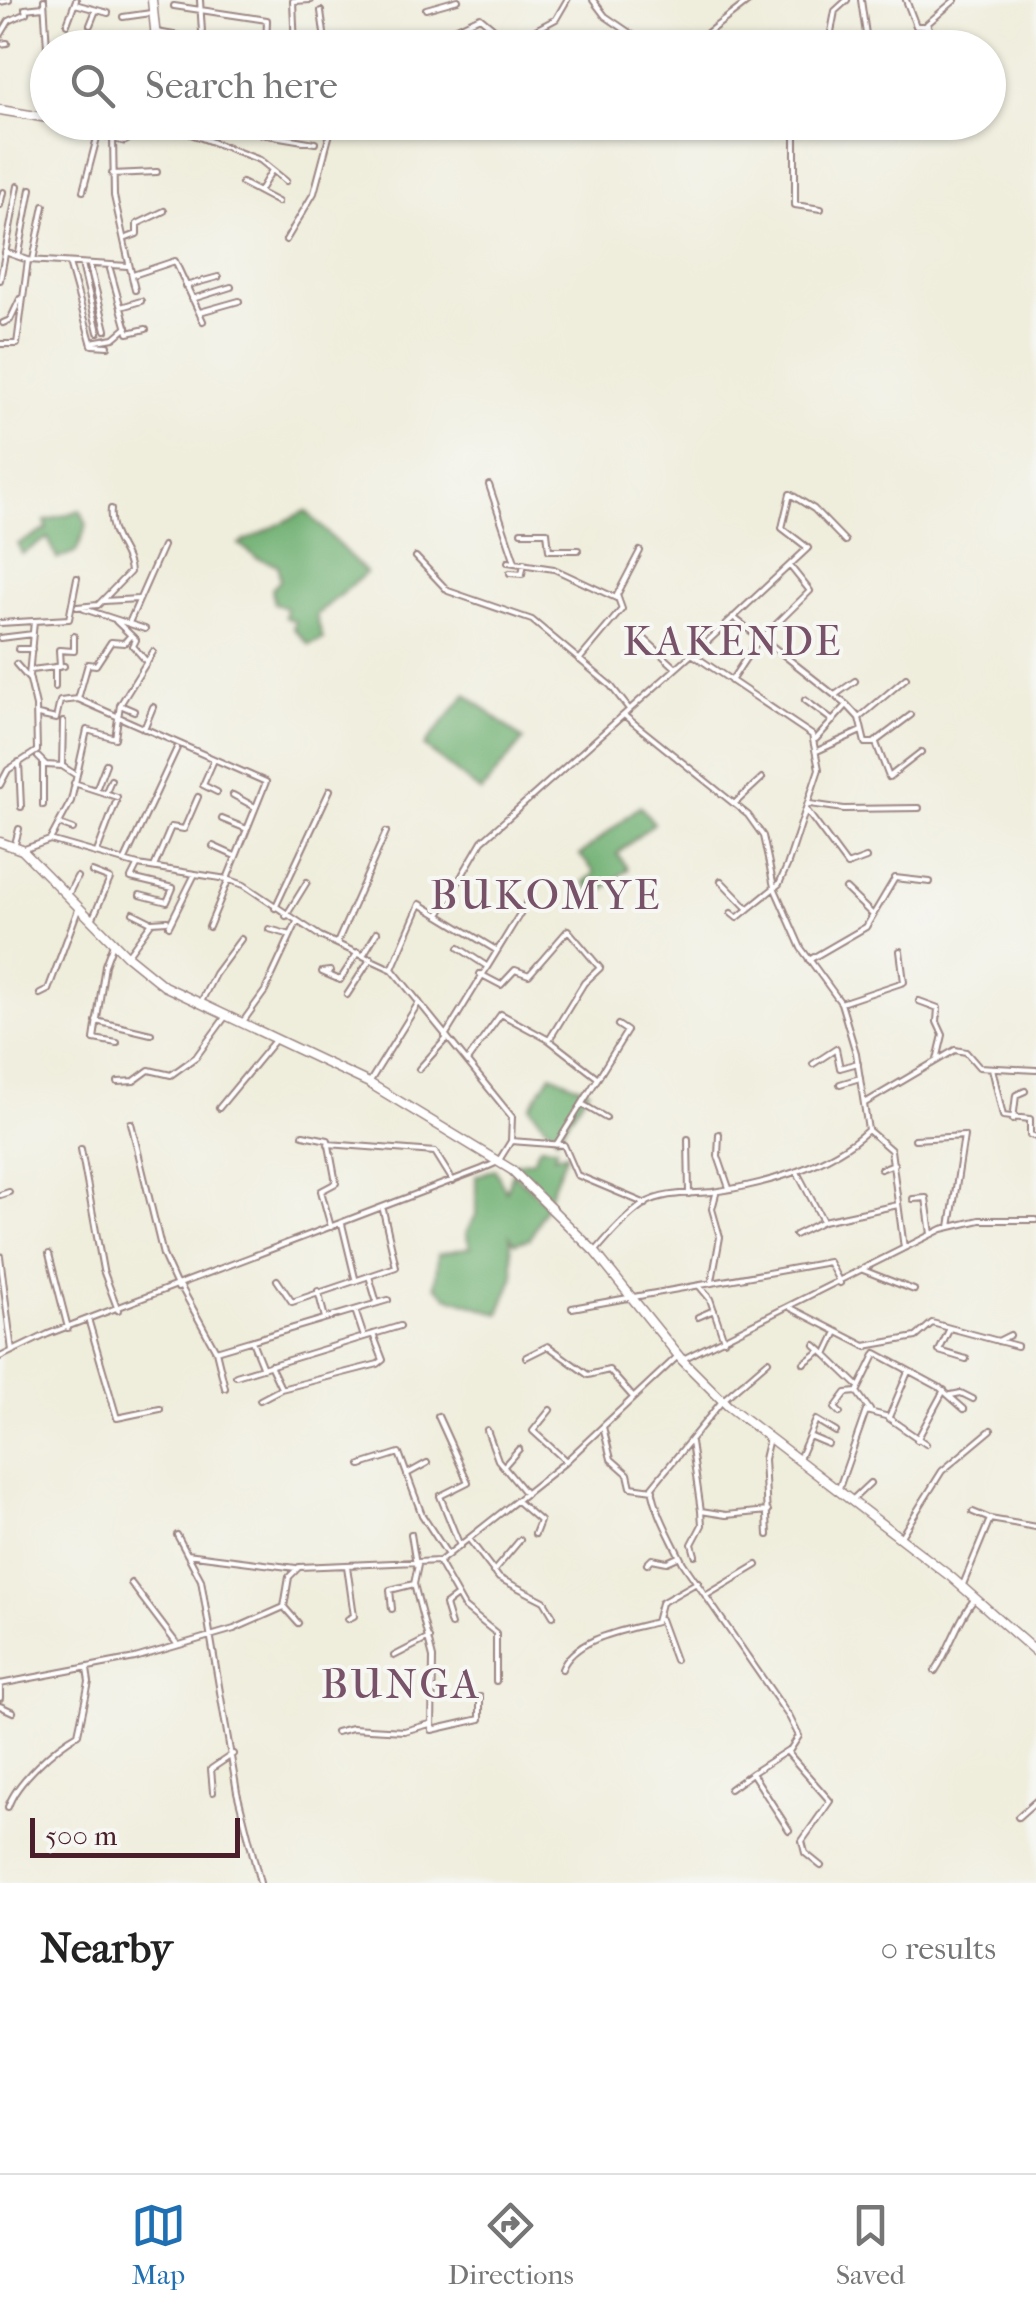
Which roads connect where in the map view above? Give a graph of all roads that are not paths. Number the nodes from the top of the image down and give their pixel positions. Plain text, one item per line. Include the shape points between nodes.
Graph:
1 (10, 0) edge
2 (152, 0) edge
3 (200, 0) edge
4 (310, 0) edge
5 (458, 0) edge
6 (567, 0) edge
7 (593, 0) edge
8 (750, 0) edge
9 (847, 0) edge
10 (861, 0) edge
11 (906, 0) edge
12 (955, 0) edge
13 (0, 2) edge
14 (75, 2) edge
15 (44, 3) edge
16 (174, 6) dead end
17 (426, 9) dead end
18 (96, 10) junction
19 (200, 11) junction
20 (321, 11) dead end
21 (108, 13) dead end
22 (151, 13) junction
23 (123, 17) dead end
24 (67, 24) dead end
25 (90, 25) dead end
26 (927, 26) junction
27 (46, 30) edge
28 (152, 30) edge
29 (201, 30) edge
30 (267, 30) edge
31 (294, 30) edge
32 (324, 30) edge
33 (452, 30) edge
34 (494, 30) edge
35 (539, 30) edge
36 (626, 30) edge
37 (711, 30) edge
38 (832, 30) edge
39 (866, 30) edge
40 (929, 30) edge
41 (0, 36) edge
42 (7, 42) dead end
43 (0, 44) edge
44 (0, 110) edge
45 (30, 115) edge
46 (96, 140) edge
47 (112, 140) edge
48 (206, 140) edge
49 (297, 140) edge
50 (327, 140) edge
51 (795, 140) edge
52 (315, 143) dead end
53 (272, 170) junction
54 (157, 172) dead end
55 (112, 174) junction
56 (286, 181) dead end
57 (242, 183) dead end
58 (18, 186) dead end
59 (31, 189) dead end
60 (83, 191) dead end
61 (2, 192) edge
62 (259, 192) junction
63 (278, 202) dead end
64 (0, 205) edge
65 (44, 206) dead end
66 (821, 209) dead end
67 (164, 211) dead end
68 (124, 240) junction
69 (286, 240) dead end
70 (4, 254) edge
71 (19, 254) junction
72 (30, 260) junction
73 (69, 263) junction
74 (82, 264) junction
75 (89, 264) junction
76 (110, 266) junction
77 (130, 266) junction
78 (133, 275) junction
79 (218, 276) dead end
80 (0, 280) edge
81 (185, 286) junction
82 (231, 287) dead end
83 (135, 290) dead end
84 (20, 299) junction
85 (192, 299) junction
86 (141, 300) dead end
87 (239, 301) dead end
88 (121, 307) junction
89 (199, 313) junction
90 (204, 321) dead end
91 (4, 323) dead end
92 (126, 327) junction
93 (146, 329) dead end
94 (106, 330) dead end
95 (98, 332) dead end
96 (91, 342) junction
97 (0, 344) edge
98 (108, 346) dead end
99 (488, 485) dead end
100 (111, 509) dead end
101 (522, 532) dead end
102 (845, 541) dead end
103 (163, 546) dead end
104 (578, 550) dead end
105 (640, 551) dead end
106 (416, 557) dead end
107 (508, 562) dead end
108 (515, 562) junction
109 (524, 563) junction
110 (790, 566) junction
111 (510, 573) dead end
112 (78, 578) dead end
113 (139, 598) junction
114 (621, 600) junction
115 (104, 601) junction
116 (74, 607) junction
117 (114, 618) junction
118 (733, 618) junction
119 (34, 620) junction
120 (0, 622) edge
121 (129, 623) junction
122 (145, 629) dead end
123 (636, 631) dead end
124 (34, 634) junction
125 (131, 635) junction
126 (74, 636) dead end
127 (0, 638) edge
128 (761, 638) junction
129 (18, 649) dead end
130 (32, 649) junction
131 (153, 652) dead end
132 (694, 654) junction
133 (579, 660) junction
134 (146, 661) junction
135 (16, 664) dead end
136 (60, 667) junction
137 (676, 668) junction
138 (31, 670) junction
139 (906, 678) dead end
140 (30, 680) junction
141 (731, 682) junction
142 (855, 682) dead end
143 (55, 687) dead end
144 (835, 695) junction
145 (78, 699) junction
146 (805, 700) dead end
147 (120, 705) junction
148 (846, 706) junction
149 (153, 707) dead end
150 (629, 709) junction
151 (134, 711) dead end
152 (36, 714) junction
153 (911, 715) dead end
154 (118, 716) junction
155 (625, 716) junction
156 (859, 718) junction
157 (63, 722) dead end
158 (833, 722) junction
159 (144, 729) junction
160 (861, 730) junction
161 (816, 739) junction
162 (875, 742) junction
163 (178, 746) junction
164 (818, 750) junction
165 (920, 752) dead end
166 (36, 756) junction
167 (214, 760) junction
168 (19, 762) junction
169 (43, 764) junction
170 (106, 764) dead end
171 (62, 766) junction
172 (0, 768) edge
173 (76, 775) junction
174 (5, 776) junction
175 (762, 778) dead end
176 (112, 780) dead end
177 (74, 783) junction
178 (0, 785) edge
179 (96, 790) junction
180 (330, 790) dead end
181 (217, 792) dead end
182 (105, 794) junction
183 (233, 795) dead end
184 (198, 797) dead end
185 (734, 804) junction
186 (42, 805) dead end
187 (21, 806) dead end
188 (808, 807) junction
189 (256, 808) junction
190 (919, 808) dead end
191 (222, 819) dead end
192 (58, 824) junction
193 (18, 829) dead end
194 (73, 829) dead end
195 (246, 829) junction
196 (386, 832) dead end
197 (50, 840) junction
198 (0, 842) edge
199 (213, 846) dead end
200 (18, 848) junction
201 (96, 852) junction
202 (235, 856) junction
203 (866, 858) dead end
204 (124, 862) junction
205 (138, 865) junction
206 (154, 867) junction
207 (92, 872) dead end
208 (196, 874) junction
209 (77, 878) dead end
210 (227, 879) junction
211 (138, 880) junction
212 (721, 881) dead end
213 (308, 882) dead end
214 (930, 882) dead end
215 (774, 887) junction
216 (846, 889) dead end
217 (68, 896) junction
218 (529, 899) dead end
219 (79, 907) junction
220 (275, 908) junction
221 (748, 908) junction
222 (133, 913) dead end
223 (732, 913) dead end
224 (439, 915) junction
225 (873, 915) junction
226 (286, 916) junction
227 (92, 920) junction
228 (152, 922) junction
229 (297, 922) junction
230 (209, 927) dead end
231 (269, 929) dead end
232 (377, 932) dead end
233 (291, 936) junction
234 (241, 939) dead end
235 (114, 942) junction
236 (337, 943) junction
237 (460, 948) dead end
238 (496, 950) junction
239 (900, 951) dead end
240 (360, 954) junction
241 (126, 956) junction
242 (371, 958) junction
243 (809, 960) junction
244 (486, 966) junction
245 (392, 970) junction
246 (330, 971) dead end
247 (480, 974) junction
248 (40, 994) dead end
249 (347, 995) dead end
250 (919, 1001) dead end
251 (418, 1002) junction
252 (841, 1003) junction
253 (200, 1004) junction
254 (226, 1016) junction
255 (96, 1021) junction
256 (242, 1024) junction
257 (618, 1026) dead end
258 (151, 1034) dead end
259 (446, 1037) junction
260 (276, 1039) junction
261 (549, 1040) junction
262 (117, 1043) dead end
263 (937, 1060) junction
264 (466, 1062) junction
265 (858, 1063) junction
266 (813, 1064) dead end
267 (418, 1068) dead end
268 (992, 1068) junction
269 (1036, 1070) edge
270 (598, 1078) junction
271 (860, 1078) junction
272 (118, 1082) dead end
273 (369, 1083) junction
274 (840, 1084) dead end
275 (1026, 1091) dead end
276 (864, 1103) junction
277 (582, 1104) junction
278 (219, 1108) dead end
279 (606, 1118) dead end
280 (1013, 1120) junction
281 (131, 1123) dead end
282 (868, 1130) junction
283 (719, 1134) dead end
284 (303, 1136) dead end
285 (1036, 1137) edge
286 (688, 1140) dead end
287 (915, 1140) dead end
288 (512, 1141) junction
289 (328, 1144) junction
290 (556, 1145) junction
291 (81, 1149) dead end
292 (498, 1162) junction
293 (894, 1164) junction
294 (881, 1169) dead end
295 (796, 1170) junction
296 (453, 1181) junction
297 (729, 1188) junction
298 (716, 1191) junction
299 (9, 1192) dead end
300 (689, 1194) junction
301 (0, 1195) edge
302 (913, 1199) dead end
303 (646, 1204) junction
304 (898, 1205) junction
305 (382, 1210) junction
306 (1036, 1220) edge
307 (823, 1221) junction
308 (342, 1224) junction
309 (332, 1227) junction
310 (950, 1227) junction
311 (932, 1234) junction
312 (794, 1235) dead end
313 (904, 1248) junction
314 (594, 1252) junction
315 (49, 1254) dead end
316 (0, 1256) edge
317 (1, 1266) edge
318 (863, 1270) junction
319 (369, 1276) junction
320 (355, 1278) junction
321 (277, 1280) dead end
322 (712, 1282) junction
323 (840, 1283) junction
324 (179, 1287) junction
325 (700, 1287) junction
326 (914, 1290) dead end
327 (318, 1291) junction
328 (630, 1298) junction
329 (388, 1300) dead end
330 (376, 1304) junction
331 (572, 1308) dead end
332 (791, 1308) junction
333 (118, 1310) junction
334 (355, 1310) junction
335 (714, 1310) junction
336 (698, 1317) dead end
337 (325, 1318) junction
338 (89, 1322) junction
339 (400, 1326) dead end
340 (68, 1328) junction
341 (950, 1328) junction
342 (373, 1334) junction
343 (836, 1334) junction
344 (364, 1336) junction
345 (1010, 1336) dead end
346 (724, 1340) junction
347 (252, 1341) junction
348 (998, 1341) junction
349 (815, 1345) dead end
350 (865, 1346) junction
351 (1017, 1346) dead end
352 (12, 1351) junction
353 (216, 1351) junction
354 (819, 1352) junction
355 (876, 1353) junction
356 (526, 1356) dead end
357 (826, 1356) junction
358 (0, 1357) edge
359 (681, 1358) junction
360 (966, 1360) dead end
361 (768, 1361) dead end
362 (804, 1363) dead end
363 (270, 1365) junction
364 (262, 1366) junction
365 (908, 1372) junction
366 (236, 1376) dead end
367 (225, 1388) dead end
368 (858, 1389) junction
369 (282, 1390) junction
370 (944, 1390) junction
371 (951, 1395) junction
372 (632, 1396) junction
373 (972, 1399) dead end
374 (260, 1400) dead end
375 (723, 1400) junction
376 (160, 1408) dead end
377 (867, 1409) junction
378 (964, 1409) dead end
379 (550, 1410) dead end
380 (840, 1413) dead end
381 (438, 1416) dead end
382 (887, 1418) junction
383 (604, 1427) junction
384 (487, 1430) dead end
385 (991, 1430) dead end
386 (836, 1432) dead end
387 (810, 1436) junction
388 (769, 1438) junction
389 (917, 1440) junction
390 (691, 1442) junction
391 (828, 1444) dead end
392 (926, 1444) dead end
393 (519, 1449) dead end
394 (798, 1460) junction
395 (566, 1461) junction
396 (427, 1463) dead end
397 (360, 1465) dead end
398 (504, 1466) junction
399 (407, 1474) junction
400 (870, 1483) dead end
401 (653, 1490) junction
402 (838, 1491) junction
403 (526, 1494) junction
404 (517, 1501) junction
405 (851, 1501) junction
406 (700, 1511) junction
407 (768, 1511) junction
408 (973, 1512) dead end
409 (990, 1520) junction
410 (1036, 1527) edge
411 (411, 1534) dead end
412 (535, 1534) dead end
413 (176, 1535) dead end
414 (768, 1535) dead end
415 (900, 1538) junction
416 (469, 1539) junction
417 (520, 1540) dead end
418 (460, 1546) junction
419 (187, 1554) junction
420 (448, 1556) junction
421 (679, 1556) junction
422 (695, 1556) dead end
423 (438, 1562) junction
424 (417, 1564) junction
425 (646, 1564) dead end
426 (757, 1565) dead end
427 (347, 1566) junction
428 (296, 1568) junction
429 (493, 1572) junction
430 (698, 1582) junction
431 (132, 1583) dead end
432 (414, 1584) junction
433 (962, 1586) junction
434 (707, 1594) junction
435 (457, 1596) junction
436 (976, 1597) junction
437 (284, 1606) junction
438 (392, 1609) dead end
439 (554, 1616) dead end
440 (348, 1619) dead end
441 (660, 1619) junction
442 (298, 1623) dead end
443 (451, 1625) dead end
444 (214, 1635) junction
445 (429, 1638) junction
446 (177, 1644) junction
447 (1035, 1649) edge
448 (394, 1656) dead end
449 (675, 1660) dead end
450 (562, 1669) dead end
451 (87, 1670) junction
452 (935, 1671) dead end
453 (496, 1681) dead end
454 (0, 1686) edge
455 (480, 1697) dead end
456 (0, 1698) edge
457 (0, 1706) edge
458 (13, 1712) dead end
459 (430, 1724) junction
460 (336, 1732) dead end
461 (788, 1750) junction
462 (233, 1754) junction
463 (752, 1773) junction
464 (730, 1789) dead end
465 (213, 1792) dead end
466 (1036, 1801) edge
467 (8, 1807) dead end
468 (1018, 1817) dead end
469 (789, 1830) dead end
470 (821, 1866) dead end
471 (260, 1883) edge

1 - 13 street
2 - 22 street
3 - 19 street
4 - 31 street via 293,1
5 - 17 street
6 - 35 street via 556,19
7 - 36 street
8 - 37 street
9 - 38 street via 835,11
10 - 39 street
11 - 26 street via 916,26
12 - 26 street
14 - 18 street
14 - 24 street
15 - 27 street
15 - 41 street via 9,21
16 - 19 street
18 - 21 street
18 - 25 street
19 - 29 street
19 - 30 street via 267,20
20 - 32 street
22 - 23 street
22 - 28 street
26 - 40 street
33 - 34 street via 480,17
42 - 43 street
44 - 45 street
46 - 60 street
47 - 55 street
48 - 53 street
49 - 52 street
50 - 69 street via 314,193
51 - 66 street via 795,205
53 - 56 street
53 - 62 street
54 - 55 street
55 - 68 street
57 - 62 street
58 - 70 street
59 - 71 street
61 - 64 street
62 - 63 street
65 - 72 street
67 - 68 street via 137,224 137,234
68 - 77 street
70 - 71 street
70 - 80 street
71 - 72 street
72 - 73 street
72 - 84 street
73 - 74 street
73 - 96 street
74 - 75 street
74 - 95 street
75 - 76 street
75 - 94 street
76 - 77 street
76 - 88 street
77 - 78 street
78 - 81 street via 175,261
78 - 83 street
79 - 81 street
81 - 85 street
82 - 85 street
84 - 91 street
84 - 97 street via 16,344
85 - 89 street
86 - 88 street
87 - 89 street
88 - 92 street
89 - 90 street
92 - 93 street via 128,333
92 - 96 street via 114,338
96 - 98 street via 94,348
99 - 108 street
100 - 115 street via 114,539 130,572
101 - 104 street via 547,532 549,550
102 - 110 street via 790,494 782,528 808,548
103 - 113 street
105 - 114 street via 618,593
106 - 133 street via 440,585 532,620
107 - 108 street
108 - 109 street
109 - 111 street via 522,574
109 - 114 street
110 - 118 street
110 - 128 street via 810,591
112 - 116 street
113 - 115 street
113 - 121 street
114 - 133 street via 622,609
115 - 116 street
116 - 117 street
116 - 119 street via 69,620
117 - 121 street
117 - 125 street
118 - 128 street
118 - 132 street
119 - 120 street
119 - 124 street
121 - 122 street
123 - 137 street
124 - 127 street
124 - 130 street
125 - 134 street
125 - 145 street via 124,643 111,642 96,665 88,664
126 - 136 street via 74,651 60,650
128 - 141 street
128 - 144 street
129 - 130 street
130 - 138 street
131 - 134 street
132 - 137 street
132 - 141 street
133 - 150 street
134 - 147 street
135 - 140 street
136 - 138 street
136 - 143 street
137 - 150 street
138 - 140 street
139 - 156 street
140 - 152 street
141 - 161 street
142 - 144 street
144 - 148 street
145 - 152 street via 60,700 56,719
145 - 154 street
146 - 158 street
147 - 151 street
147 - 154 street
148 - 156 street
148 - 158 street
149 - 159 street
150 - 155 street
152 - 166 street
153 - 162 street
154 - 159 street
154 - 173 street via 115,738 88,730
155 - 185 street
155 - 224 street via 482,841
156 - 160 street
157 - 171 street
158 - 161 street
159 - 163 street
160 - 162 street via 865,743
160 - 164 street
161 - 164 street
162 - 165 street via 890,778
163 - 167 street
163 - 204 street
164 - 188 street
166 - 168 street
166 - 169 street
167 - 181 street via 203,784
167 - 189 street via 266,782
168 - 174 street
168 - 187 street
169 - 171 street
169 - 186 street
170 - 179 street
171 - 173 street
172 - 174 street
173 - 177 street
174 - 178 street
175 - 185 street
176 - 182 street
177 - 179 street
177 - 192 street
179 - 182 street
180 - 220 street
182 - 201 street via 117,800
183 - 189 street
184 - 206 street via 184,828 170,827
185 - 215 street via 763,836
188 - 190 street
188 - 203 street via 847,866
188 - 215 street
189 - 195 street
191 - 195 street
192 - 194 street
192 - 197 street
193 - 200 street
195 - 202 street
196 - 236 street
197 - 200 street
197 - 201 street
198 - 200 street
199 - 202 street
200 - 217 street
201 - 204 street
202 - 210 street
204 - 205 street
205 - 206 street
205 - 211 street via 131,878
206 - 208 street
207 - 227 street via 110,879
208 - 210 street
208 - 228 street via 168,924
209 - 217 street
210 - 220 street
210 - 230 street
211 - 211 street via 174,888 167,902 140,892
212 - 221 street
213 - 226 street
214 - 225 street via 895,878
215 - 221 street
215 - 243 street
216 - 225 street
217 - 219 street
218 - 238 street
219 - 227 street
219 - 248 street via 48,990
220 - 226 street
221 - 223 street via 737,918
222 - 228 street
224 - 238 street
224 - 245 street via 420,904
225 - 243 street via 866,927
226 - 229 street
227 - 235 street
228 - 241 street
229 - 233 street
229 - 236 street
231 - 233 street
232 - 240 street
233 - 256 street
234 - 253 street
235 - 241 street
235 - 255 street
236 - 240 street
237 - 244 street
238 - 244 street
239 - 252 street via 904,982
240 - 242 street
240 - 246 street via 340,980 322,972
241 - 253 street
242 - 245 street
242 - 249 street
243 - 252 street
244 - 247 street
245 - 251 street
247 - 259 street
247 - 261 street via 501,986 515,970 529,975 571,932 600,968
250 - 263 street via 938,1008 943,1034
251 - 259 street
251 - 273 street
252 - 265 street
253 - 254 street
254 - 256 street
254 - 272 street via 196,1057 170,1075 149,1070 134,1082
255 - 258 street
255 - 262 street via 94,1039
256 - 260 street
257 - 270 street via 628,1031
259 - 264 street
259 - 267 street
260 - 273 street
260 - 278 street
261 - 264 street via 501,1014
261 - 270 street
263 - 268 street via 962,1050 976,1066
263 - 276 street
264 - 288 street via 512,1118
265 - 266 street via 840,1068 836,1049
265 - 271 street
268 - 269 street
268 - 280 street via 1003,1116
270 - 277 street
271 - 274 street
271 - 276 street
273 - 292 street
275 - 280 street via 1016,1095
276 - 282 street
277 - 279 street
277 - 290 street
280 - 285 street via 1030,1119 1030,1135
281 - 324 street via 163,1255
282 - 293 street via 891,1150
282 - 295 street
283 - 297 street
284 - 289 street
286 - 300 street
287 - 310 street via 964,1136
288 - 290 street
288 - 292 street
289 - 296 street via 436,1152
289 - 309 street via 336,1183 321,1193
290 - 303 street via 568,1148 581,1178
291 - 333 street via 102,1270
292 - 296 street
292 - 314 street via 534,1188
293 - 294 street
293 - 304 street
295 - 297 street
295 - 307 street
296 - 305 street
297 - 298 street
298 - 300 street
298 - 322 street via 712,1209 720,1237
299 - 301 street
300 - 303 street
302 - 311 street via 926,1198
303 - 314 street
304 - 307 street
304 - 313 street
305 - 308 street
305 - 319 street via 396,1266
306 - 310 street
307 - 312 street
308 - 309 street
308 - 320 street
309 - 324 street
310 - 311 street
311 - 313 street
313 - 318 street
314 - 328 street
315 - 340 street
316 - 317 street
317 - 352 street
318 - 323 street
318 - 326 street
319 - 320 street
319 - 330 street
320 - 327 street
321 - 327 street via 288,1302
322 - 323 street via 828,1262
322 - 325 street
323 - 332 street
324 - 333 street
324 - 353 street
325 - 328 street
325 - 335 street
327 - 337 street
328 - 331 street
328 - 359 street
329 - 330 street
330 - 334 street
332 - 343 street
332 - 346 street
333 - 338 street
334 - 337 street
334 - 344 street
335 - 336 street
335 - 346 street
337 - 347 street
338 - 340 street
338 - 376 street via 118,1418
339 - 342 street
340 - 352 street
341 - 348 street
341 - 350 street via 932,1322 916,1337
341 - 360 street via 939,1351
342 - 344 street
342 - 369 street via 383,1360 378,1364
343 - 350 street
343 - 357 street
344 - 363 street
345 - 348 street
346 - 359 street
347 - 353 street
347 - 364 street
348 - 351 street
349 - 354 street
350 - 355 street
352 - 358 street
353 - 367 street
354 - 357 street
354 - 362 street
355 - 365 street
355 - 368 street
356 - 372 street via 548,1346 588,1374 609,1370
357 - 368 street
359 - 372 street
359 - 375 street
361 - 375 street
363 - 364 street
363 - 369 street
364 - 366 street
365 - 370 street
365 - 382 street
368 - 377 street
368 - 380 street via 846,1393 835,1408
369 - 374 street
370 - 371 street
370 - 389 street
371 - 373 street
371 - 378 street
372 - 383 street
375 - 388 street
375 - 390 street
377 - 382 street
377 - 402 street
379 - 395 street via 533,1431
381 - 418 street via 468,1482 440,1496
382 - 389 street
383 - 395 street
383 - 401 street via 611,1459 628,1474 631,1488
384 - 398 street
385 - 415 street via 942,1471
386 - 387 street via 816,1420
387 - 391 street
387 - 394 street
388 - 394 street
388 - 407 street
389 - 392 street
390 - 401 street
390 - 406 street
393 - 398 street
394 - 402 street
395 - 403 street
396 - 399 street
397 - 399 street via 396,1452
398 - 403 street
399 - 420 street
400 - 405 street
401 - 421 street via 654,1507
402 - 405 street
403 - 404 street
404 - 412 street via 540,1521
404 - 416 street
405 - 415 street
406 - 407 street
406 - 422 street
407 - 414 street
408 - 409 street
409 - 410 street
409 - 433 street
411 - 424 street
413 - 419 street
415 - 433 street
416 - 418 street
416 - 429 street
417 - 429 street
418 - 420 street
419 - 428 street
419 - 444 street via 201,1580
420 - 423 street
421 - 425 street
421 - 430 street
423 - 424 street
423 - 435 street
424 - 427 street
424 - 432 street
426 - 434 street
427 - 428 street
427 - 440 street via 354,1616
428 - 437 street
429 - 439 street via 544,1601
430 - 434 street
430 - 441 street via 661,1603
431 - 446 street
432 - 438 street via 391,1589
432 - 445 street
433 - 436 street
434 - 461 street via 800,1736
435 - 443 street via 445,1605
435 - 453 street via 496,1633
436 - 447 street
436 - 452 street
437 - 442 street
437 - 444 street
441 - 449 street
441 - 450 street via 612,1633 570,1656
444 - 446 street
444 - 462 street
445 - 448 street
445 - 459 street
446 - 451 street
451 - 454 street
451 - 467 street via 78,1734 23,1780
454 - 456 street
455 - 459 street via 480,1719 435,1732
457 - 458 street
459 - 460 street
461 - 463 street
461 - 470 street via 830,1801 802,1841
462 - 465 street via 211,1769
462 - 471 street
463 - 464 street
463 - 469 street
466 - 468 street

